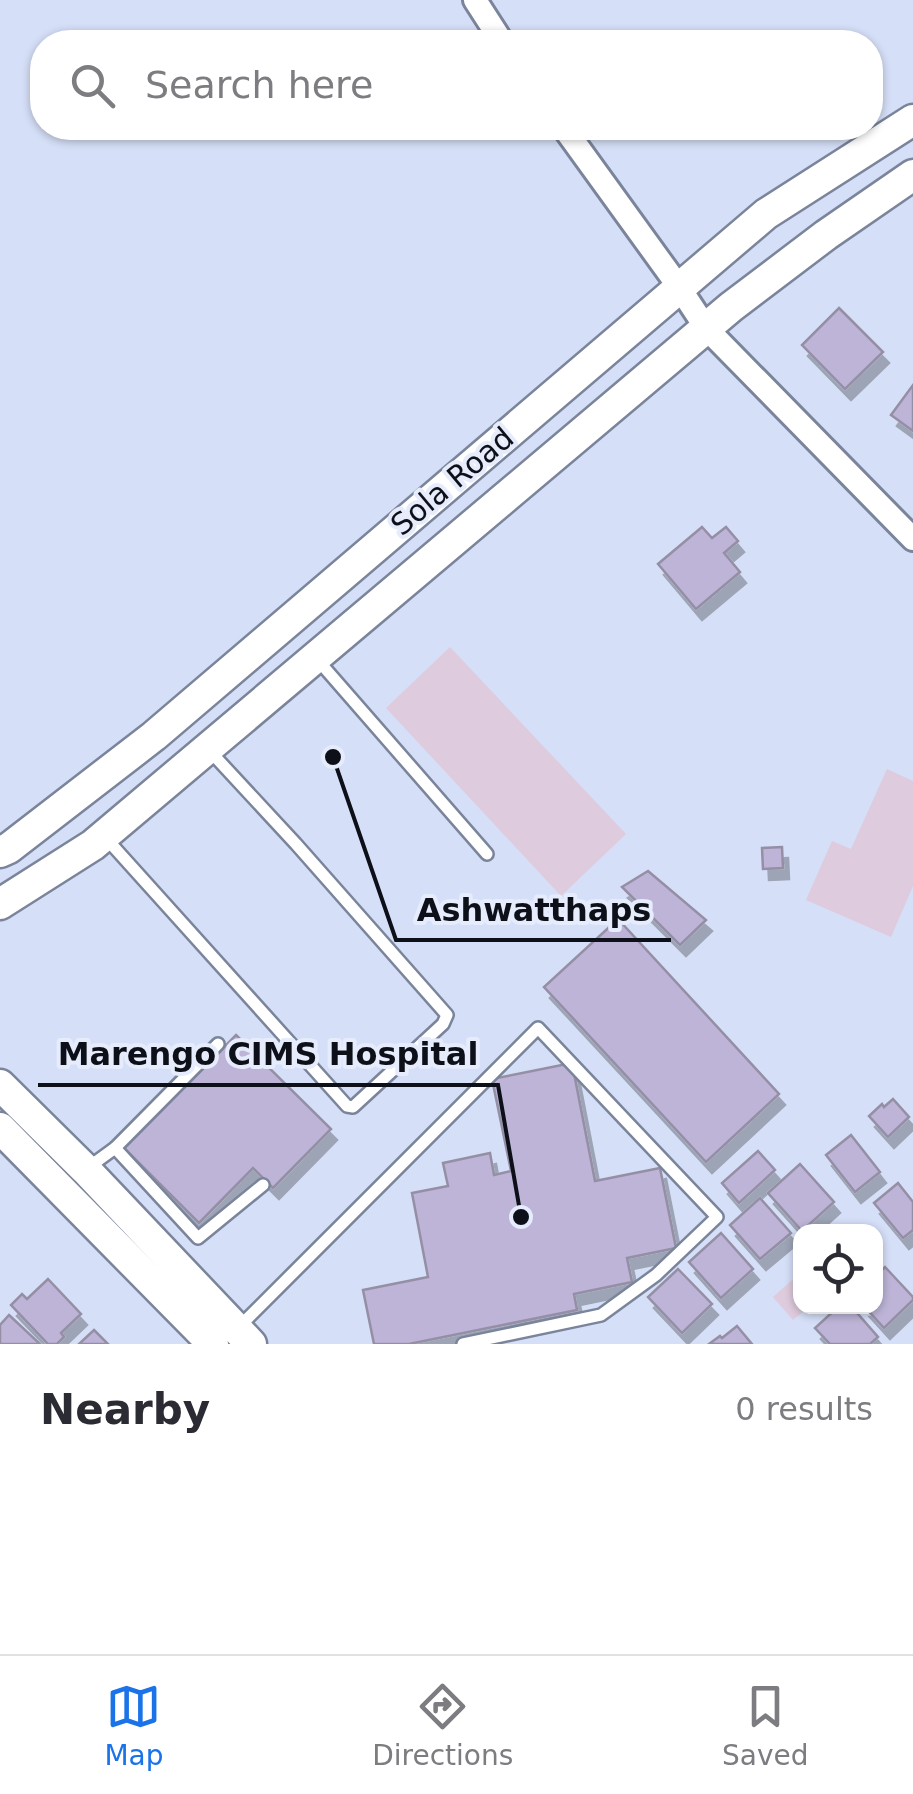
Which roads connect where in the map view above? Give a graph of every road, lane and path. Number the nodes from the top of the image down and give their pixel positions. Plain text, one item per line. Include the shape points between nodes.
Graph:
1 (476, 0) edge
2 (495, 30) edge
3 (913, 120) edge
4 (883, 139) edge
5 (573, 140) edge
6 (882, 140) edge
7 (913, 175) edge
8 (680, 287) junction
9 (706, 328) junction
10 (913, 539) edge
11 (316, 658) junction
12 (208, 749) junction
13 (104, 836) junction
14 (0, 852) edge
15 (487, 854) dead end
16 (0, 904) edge
17 (218, 1044) dead end
18 (0, 1085) edge
19 (0, 1128) edge
20 (114, 1148) junction
21 (86, 1170) junction
22 (263, 1186) dead end
23 (234, 1339) edge
24 (463, 1344) edge

1 - 2 street
3 - 4 main road, Sola Road
5 - 8 street
6 - 8 main road, Sola Road via 766,214
7 - 9 main road, Sola Road
8 - 9 street
8 - 14 main road, Sola Road via 154,736
9 - 10 street
9 - 11 main road, Sola Road
11 - 12 main road, Sola Road
11 - 15 lane
12 - 13 main road, Sola Road
12 - 13 lane via 447,1015 354,1107
13 - 16 main road, Sola Road
17 - 20 lane
18 - 21 main road
19 - 23 main road
20 - 21 lane
20 - 22 lane via 198,1238
21 - 23 main road
23 - 24 lane via 538,1028 716,1217 656,1275 601,1315

